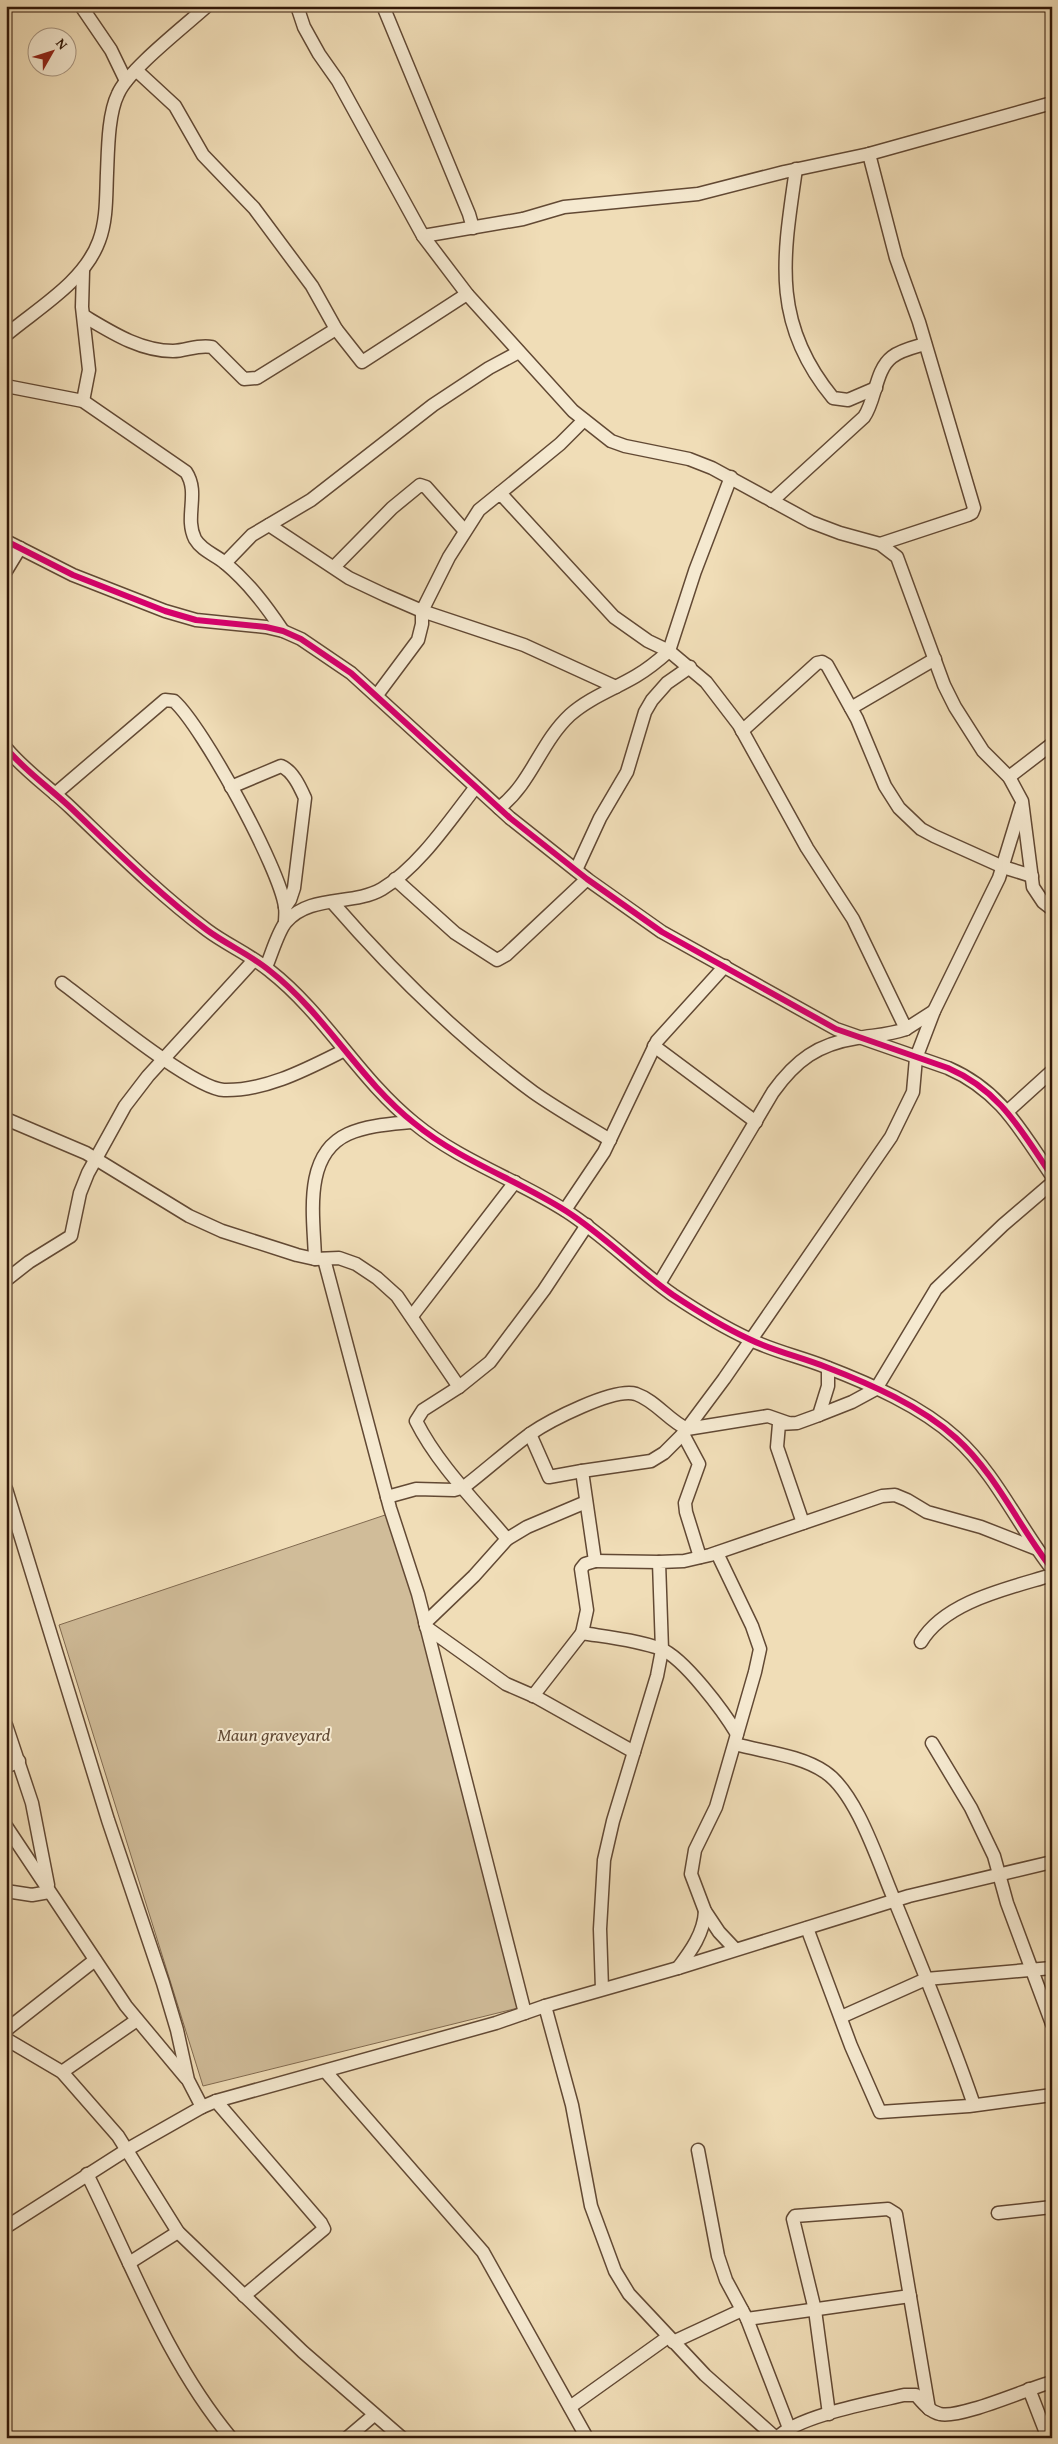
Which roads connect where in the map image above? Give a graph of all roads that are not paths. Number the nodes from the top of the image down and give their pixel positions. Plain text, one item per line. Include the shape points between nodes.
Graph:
1 (80, 6) edge
2 (207, 6) edge
3 (297, 6) edge
4 (383, 6) edge
5 (136, 70) junction
6 (126, 81) junction
7 (1052, 102) edge
8 (869, 154) junction
9 (796, 169) junction
10 (473, 228) junction
11 (423, 236) junction
12 (83, 271) junction
13 (467, 294) junction
14 (84, 316) junction
15 (336, 329) junction
16 (6, 335) edge
17 (926, 344) junction
18 (519, 352) junction
19 (6, 386) edge
20 (876, 388) junction
21 (83, 401) junction
22 (584, 420) junction
23 (731, 477) junction
24 (500, 493) junction
25 (772, 502) junction
26 (268, 525) junction
27 (465, 531) junction
28 (6, 541) edge
29 (880, 544) junction
30 (20, 548) junction
31 (225, 563) junction
32 (334, 567) junction
33 (6, 570) edge
34 (422, 611) junction
35 (284, 631) junction
36 (670, 651) junction
37 (935, 659) junction
38 (690, 667) junction
39 (616, 687) junction
40 (377, 695) junction
41 (851, 708) junction
42 (742, 731) junction
43 (1052, 744) edge
44 (9, 758) edge
45 (1009, 777) junction
46 (231, 787) junction
47 (475, 788) junction
48 (55, 794) junction
49 (1022, 801) junction
50 (498, 808) junction
51 (1003, 867) junction
52 (576, 870) junction
53 (1032, 876) junction
54 (395, 879) junction
55 (587, 879) junction
56 (332, 902) junction
57 (286, 907) junction
58 (1052, 909) edge
59 (285, 922) junction
60 (254, 960) junction
61 (725, 966) junction
62 (266, 968) junction
63 (62, 983) dead end
64 (934, 1011) junction
65 (906, 1028) junction
66 (857, 1038) junction
67 (654, 1046) junction
68 (343, 1051) junction
69 (164, 1058) junction
70 (916, 1058) junction
71 (1052, 1071) edge
72 (1008, 1111) junction
73 (412, 1122) junction
74 (756, 1122) junction
75 (10, 1124) edge
76 (610, 1140) junction
77 (97, 1159) junction
78 (1052, 1176) edge
79 (515, 1182) junction
80 (1052, 1184) edge
81 (565, 1210) junction
82 (586, 1225) junction
83 (319, 1259) junction
84 (6, 1280) edge
85 (659, 1284) junction
86 (412, 1316) junction
87 (751, 1340) junction
88 (828, 1368) junction
89 (459, 1387) junction
90 (876, 1389) junction
91 (819, 1415) junction
92 (788, 1423) junction
93 (685, 1431) junction
94 (530, 1434) junction
95 (582, 1471) junction
96 (464, 1488) junction
97 (6, 1489) edge
98 (387, 1497) junction
99 (586, 1502) junction
100 (803, 1523) junction
101 (508, 1539) junction
102 (1037, 1550) junction
103 (717, 1553) junction
104 (700, 1557) junction
105 (595, 1561) junction
106 (658, 1562) junction
107 (1052, 1569) edge
108 (1052, 1575) edge
109 (425, 1625) junction
110 (582, 1633) junction
111 (921, 1642) dead end
112 (662, 1650) junction
113 (533, 1696) junction
114 (6, 1725) edge
115 (736, 1739) junction
116 (932, 1743) dead end
117 (634, 1752) junction
118 (19, 1760) junction
119 (6, 1767) edge
120 (6, 1826) edge
121 (1052, 1862) edge
122 (1000, 1874) junction
123 (6, 1891) edge
124 (49, 1892) junction
125 (894, 1901) junction
126 (704, 1911) junction
127 (807, 1928) junction
128 (735, 1949) junction
129 (96, 1960) junction
130 (678, 1968) junction
131 (1052, 1968) edge
132 (1032, 1970) junction
133 (926, 1979) junction
134 (602, 1989) junction
135 (545, 2006) junction
136 (526, 2013) junction
137 (841, 2017) junction
138 (137, 2020) junction
139 (1052, 2024) edge
140 (6, 2030) edge
141 (6, 2039) edge
142 (62, 2072) junction
143 (326, 2072) junction
144 (188, 2080) junction
145 (1052, 2095) edge
146 (216, 2101) junction
147 (974, 2105) junction
148 (202, 2107) junction
149 (128, 2149) junction
150 (698, 2150) dead end
151 (87, 2174) junction
152 (1052, 2207) edge
153 (998, 2213) dead end
154 (6, 2227) edge
155 (178, 2232) junction
156 (129, 2263) junction
157 (244, 2296) junction
158 (910, 2296) junction
159 (815, 2310) junction
160 (744, 2315) junction
161 (671, 2340) junction
162 (1052, 2382) edge
163 (1029, 2389) junction
164 (570, 2407) junction
165 (929, 2409) junction
166 (829, 2414) junction
167 (374, 2415) junction
168 (788, 2428) junction
169 (231, 2438) edge
170 (347, 2438) edge
171 (402, 2438) edge
172 (587, 2438) edge
173 (776, 2438) edge
174 (1048, 2438) edge

1 - 6 street via 111,50
2 - 5 street
3 - 11 street via 304,27 338,81
4 - 10 street
5 - 6 street
5 - 15 street via 175,106 203,155 254,208 312,286
6 - 12 street via 114,104 100,240
7 - 8 street
8 - 9 street
8 - 17 street via 896,258
9 - 10 street via 698,194 564,207
9 - 20 street via 785,261 785,285 793,330 833,398 848,400
10 - 11 street
11 - 13 street
12 - 14 street
12 - 16 street
13 - 15 street via 364,361
13 - 18 street
14 - 15 street via 116,336 145,347 174,351 204,345 212,347 244,379 258,378
14 - 21 street via 89,370
17 - 20 street via 893,356 884,365
17 - 29 street via 974,508 968,515
18 - 22 street
18 - 26 street via 460,387 318,495
19 - 21 street
20 - 25 street via 864,417
21 - 31 street via 186,472 194,487 191,525 196,540
22 - 23 street via 611,441 689,459
22 - 24 street
23 - 25 street
23 - 36 street via 695,571
24 - 27 street via 479,510
24 - 36 street via 614,617 648,641
25 - 29 street via 825,528
26 - 31 street
26 - 32 street
27 - 32 street via 426,487 420,485 392,508
27 - 34 street
28 - 30 street
29 - 37 street via 891,550 902,566
30 - 33 street
30 - 35 street via 73,575 165,611 196,620
31 - 35 street via 259,596
32 - 34 street via 368,587
34 - 39 street via 524,645
34 - 40 street via 418,640
35 - 40 street via 331,658
36 - 38 street
36 - 39 street
37 - 41 street
37 - 45 street via 967,730
38 - 42 street via 706,682
38 - 52 street via 667,683 645,712 627,772 600,818
39 - 50 street via 570,715 544,746 518,791
40 - 47 street
41 - 42 street via 827,665 822,662
41 - 51 street via 885,786 899,808 920,829
42 - 65 street via 807,848 853,919
43 - 45 street
44 - 48 street
45 - 49 street
46 - 48 street via 179,706 174,701 165,700
46 - 57 street via 269,860
46 - 57 street via 281,766 287,768 301,788 305,798 294,888
47 - 50 street
47 - 54 street via 423,852
48 - 60 street via 192,918
49 - 51 street
49 - 53 street
50 - 52 street
51 - 53 street
51 - 64 street
52 - 55 street
53 - 58 street via 1034,888
54 - 55 street via 455,933 497,960 506,956
54 - 56 street via 372,894
55 - 61 street via 662,932
56 - 59 street via 308,908
56 - 76 street via 387,963 466,1036 531,1090
57 - 59 street
59 - 62 street
60 - 62 street
60 - 69 street
61 - 66 street via 816,1019
61 - 67 street
62 - 68 street via 308,1005
63 - 69 street
64 - 65 street
64 - 70 street
65 - 66 street via 880,1036
66 - 70 street
66 - 74 street via 830,1045 800,1060 777,1087
67 - 74 street
67 - 76 street
68 - 69 street via 287,1077 246,1088 222,1090 203,1084
68 - 73 street
69 - 77 street via 126,1106
70 - 72 street via 966,1076
70 - 87 street via 913,1092 891,1136
71 - 72 street
72 - 78 street
73 - 79 street via 460,1155
73 - 83 street via 348,1134 328,1151 315,1174
74 - 85 street
75 - 77 street via 72,1146
76 - 81 street
77 - 83 street via 189,1216 243,1239
77 - 84 street via 80,1194 71,1236
79 - 81 street
79 - 86 street
80 - 90 street via 936,1289
81 - 82 street
82 - 85 street
82 - 89 street via 502,1349
83 - 86 street via 340,1258 356,1264 397,1296
83 - 98 street
85 - 87 street
86 - 89 street
87 - 88 street
87 - 93 street
88 - 90 street
88 - 91 street via 828,1386
89 - 96 street via 423,1410 416,1420 430,1446
90 - 91 street
90 - 102 street via 938,1423 956,1438 990,1479
91 - 92 street
92 - 93 street via 768,1416
92 - 100 street via 779,1424 777,1447
93 - 94 street via 648,1399 625,1392 580,1408
93 - 95 street via 664,1453 651,1461
93 - 104 street via 699,1464 685,1503
94 - 95 street via 549,1477
94 - 96 street
95 - 99 street
96 - 98 street via 416,1489
96 - 101 street
97 - 144 street via 108,1820 166,1992
98 - 109 street
99 - 101 street via 527,1527
99 - 105 street
100 - 102 street via 882,1496 895,1496 927,1512 981,1527
100 - 103 street
101 - 109 street
102 - 107 street
103 - 104 street
103 - 115 street via 760,1649
104 - 106 street
105 - 106 street
105 - 110 street via 584,1564 581,1569 587,1610
106 - 112 street
108 - 111 street via 966,1604 930,1630
109 - 113 street via 506,1684
109 - 136 street
110 - 112 street
110 - 113 street
112 - 115 street via 704,1689
112 - 117 street
113 - 117 street
114 - 118 street
115 - 125 street via 826,1772 836,1782 861,1821
115 - 126 street via 712,1818 694,1850 693,1881
116 - 122 street via 971,1808
117 - 134 street via 604,1860 600,1929
118 - 119 street
118 - 124 street via 32,1802
120 - 124 street
121 - 122 street
122 - 125 street
122 - 132 street
123 - 124 street via 32,1895
124 - 129 street
125 - 127 street
125 - 133 street
126 - 128 street
126 - 130 street via 702,1927 693,1947
127 - 128 street
127 - 137 street
128 - 130 street
129 - 138 street
129 - 140 street
130 - 134 street
131 - 132 street
132 - 133 street
132 - 139 street
133 - 137 street
133 - 147 street
134 - 135 street
135 - 136 street
135 - 161 street via 572,2105 591,2206 606,2250 621,2283
136 - 143 street
137 - 147 street via 880,2112
138 - 142 street
138 - 144 street
141 - 142 street
142 - 149 street
143 - 146 street
143 - 164 street via 483,2252
144 - 148 street
145 - 147 street
146 - 148 street
146 - 157 street via 324,2229
148 - 149 street
149 - 151 street
149 - 155 street
150 - 160 street via 716,2250 726,2280
151 - 154 street
151 - 156 street
152 - 153 street
155 - 156 street
155 - 157 street
156 - 169 street via 156,2322 187,2376
157 - 167 street
158 - 159 street
158 - 159 street via 893,2211 795,2216 793,2221
158 - 165 street
159 - 160 street
159 - 166 street
160 - 161 street
160 - 168 street
161 - 164 street
161 - 173 street via 724,2394
162 - 163 street
163 - 165 street via 962,2413 943,2415
163 - 174 street
164 - 172 street
165 - 166 street via 911,2394
166 - 168 street
167 - 170 street
167 - 171 street
168 - 173 street

